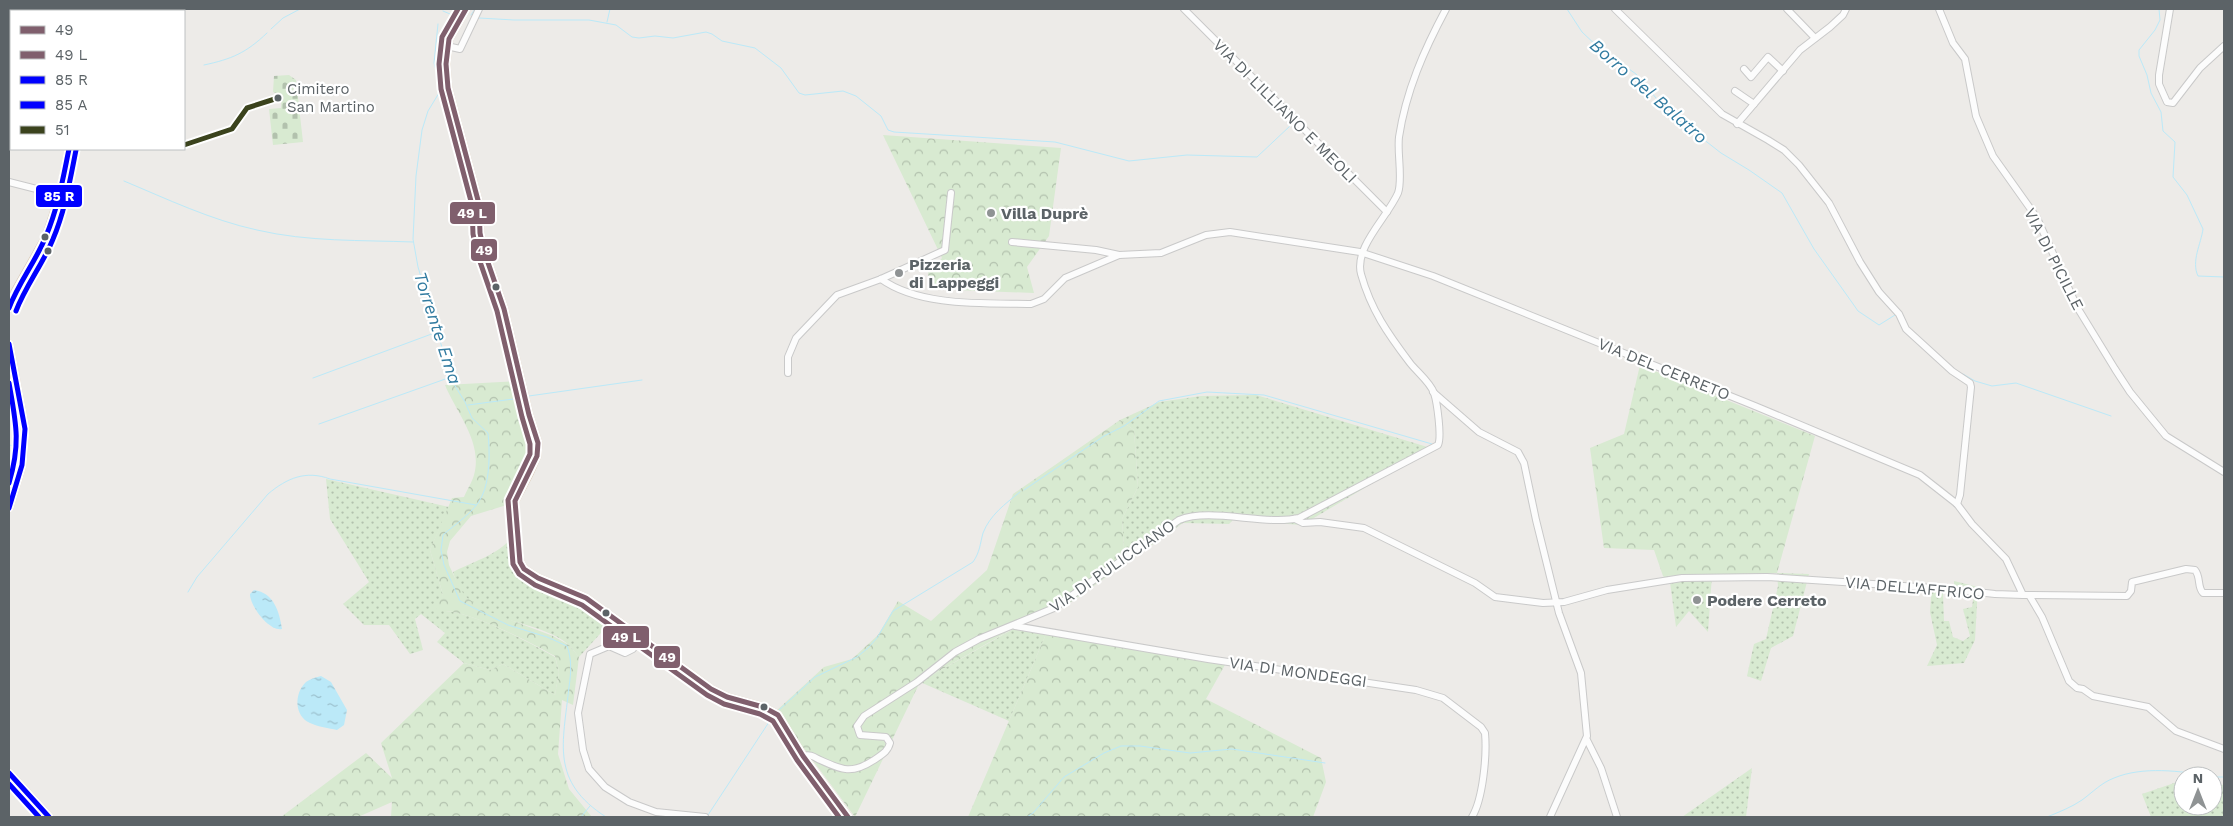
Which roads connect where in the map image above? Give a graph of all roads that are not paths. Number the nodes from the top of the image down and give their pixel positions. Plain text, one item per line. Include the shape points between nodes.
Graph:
1 (466, 9) edge
2 (479, 9) edge
3 (1184, 9) edge
4 (1446, 9) edge
5 (1615, 9) edge
6 (1787, 9) edge
7 (1846, 9) edge
8 (1939, 9) edge
9 (2170, 9) edge
10 (1815, 38) junction
11 (447, 46) junction
12 (2224, 46) edge
13 (1744, 69) dead end
14 (1783, 71) junction
15 (1735, 91) dead end
16 (278, 98) dead end
17 (1754, 104) junction
18 (1737, 124) junction
19 (185, 145) edge
20 (69, 150) edge
21 (9, 182) edge
22 (951, 193) dead end
23 (60, 195) junction
24 (1387, 212) junction
25 (1012, 242) dead end
26 (1362, 252) junction
27 (1119, 255) junction
28 (881, 280) junction
29 (9, 308) edge
30 (9, 344) edge
31 (788, 373) dead end
32 (1434, 392) junction
33 (2224, 472) edge
34 (1957, 504) junction
35 (9, 508) edge
36 (1295, 519) junction
37 (2224, 593) edge
38 (1554, 594) junction
39 (2026, 595) junction
40 (1570, 600) junction
41 (1543, 603) junction
42 (1557, 603) junction
43 (1559, 613) junction
44 (1014, 625) junction
45 (638, 635) junction
46 (1587, 740) junction
47 (2224, 749) edge
48 (803, 756) junction
49 (9, 773) edge
50 (49, 817) edge
51 (705, 817) edge
52 (848, 817) edge
53 (1472, 817) edge
54 (1550, 817) edge
55 (1616, 817) edge

1 - 11 main road via 450,34
2 - 11 street via 460,49
3 - 24 street, VIA DI LILLIANO E MEOLI
4 - 24 street via 1421,58 1404,109 1398,140 1399,188
5 - 18 street via 1722,114
6 - 10 street
7 - 10 street
8 - 33 street, VIA DI PICILLE via 1953,43 1965,59 1976,116 1993,156 2037,218 2077,307 2115,369 2166,436
9 - 12 street via 2159,75 2159,84 2167,102 2173,103 2200,68
10 - 14 street
11 - 45 main road via 448,88 479,204 484,251 504,308 538,444 530,474 515,501 520,562 530,573 579,594
13 - 14 street via 1751,77 1768,58
14 - 17 street
15 - 17 street
16 - 19 street via 247,108 232,129
17 - 18 street
18 - 34 street via 1784,150 1807,174 1829,203 1860,262 1879,292 1899,314 1906,329 1970,383
20 - 23 main road
21 - 23 street
22 - 28 street via 946,250
23 - 29 main road via 45,241
24 - 26 street
25 - 27 street
26 - 27 street, VIA DEL CERRETO via 1230,232 1206,235 1161,252
26 - 32 street, VIA DI PULICCIANO via 1360,271 1374,311
26 - 34 street, VIA DEL CERRETO via 1442,280 1920,475
27 - 28 street via 1065,278 1044,300 1031,304 929,298 894,288
28 - 31 street via 837,295 796,338 788,357
30 - 35 main road via 26,429 22,465
32 - 36 street, VIA DI PULICCIANO via 1440,435 1438,445
32 - 38 street via 1479,432 1512,448 1522,457
34 - 39 street, VIA DEL CERRETO via 2006,559
36 - 41 street via 1303,524 1328,523 1364,528 1475,583 1489,595
36 - 44 street, VIA DI PULICCIANO via 1183,518 1059,605
37 - 39 street, VIA DELL'AFFRICO via 2203,593 2195,570 2186,569 2132,582 2127,596
38 - 40 street via 1560,599
38 - 42 street
39 - 40 street, VIA DELL'AFFRICO via 1767,577 1662,580
39 - 47 street, VIA DEL CERRETO via 2042,617 2069,681 2077,688 2093,696 2148,707 2176,732
40 - 42 street, VIA DELL'AFFRICO
41 - 42 street
41 - 43 street
42 - 43 street
43 - 46 street via 1581,673
44 - 48 street, VIA DI PULICCIANO via 955,652 861,719 857,728 860,735 886,737 890,744 887,750 863,767 844,769 810,755
44 - 53 street, VIA DI MONDEGGI via 1208,659 1416,690 1442,698 1481,727 1484,733 1482,779 1477,808
45 - 48 main road via 711,689 776,714
45 - 51 street via 633,650 625,653 609,646 590,654 578,713 589,769 605,787 629,802 656,812
46 - 54 street
46 - 55 street via 1601,768
48 - 52 main road
49 - 50 main road

